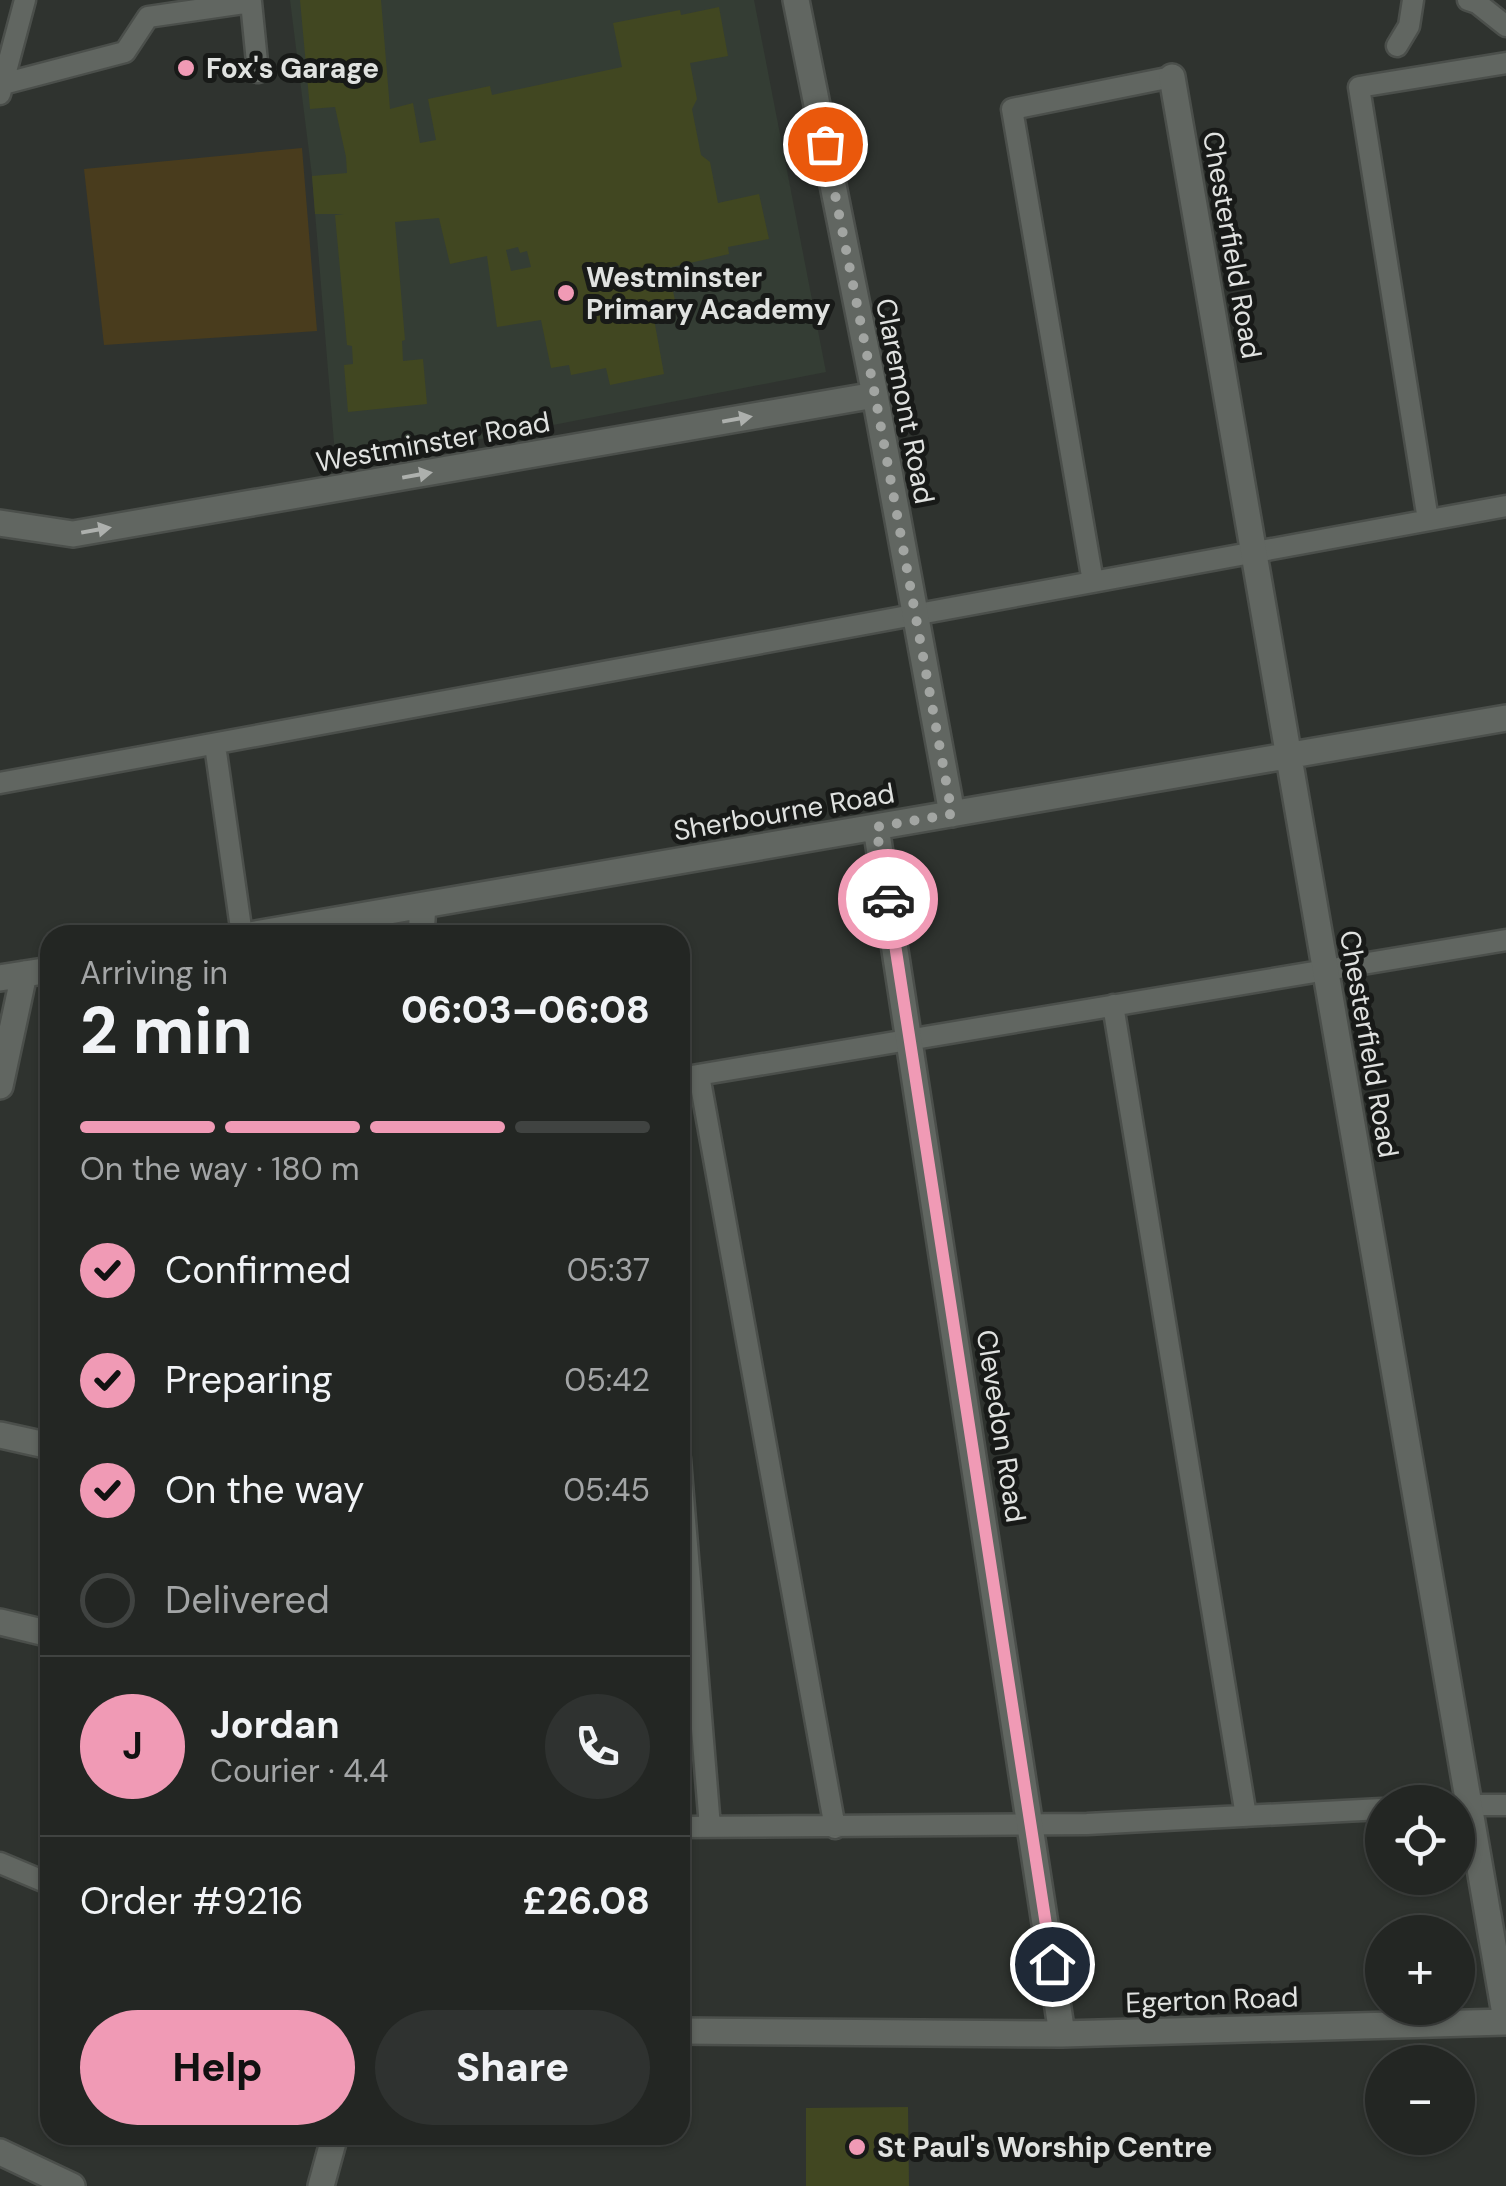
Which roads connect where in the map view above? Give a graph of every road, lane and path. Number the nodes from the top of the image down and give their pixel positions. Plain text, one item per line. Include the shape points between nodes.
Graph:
1 (25, 0) edge
2 (796, 0) edge
3 (1413, 0) edge
4 (1468, 0) edge
5 (1506, 26) edge
6 (1397, 46) dead end
7 (1506, 63) edge
8 (258, 72) dead end
9 (1172, 77) joint
10 (1, 90) edge
11 (875, 395) junction
12 (1506, 506) edge
13 (1428, 520) junction
14 (0, 523) edge
15 (1254, 552) junction
16 (1093, 582) junction
17 (914, 614) junction
18 (1506, 718) edge
19 (215, 745) junction
20 (1290, 756) junction
21 (0, 783) edge
22 (952, 814) junction
23 (876, 827) junction
24 (423, 905) junction
25 (241, 925) edge
26 (308, 925) edge
27 (422, 925) edge
28 (1506, 940) edge
29 (1326, 970) junction
30 (25, 974) edge
31 (1113, 1005) junction
32 (912, 1039) junction
33 (690, 1076) edge
34 (690, 1081) edge
35 (0, 1086) edge
36 (0, 1434) edge
37 (40, 1444) edge
38 (690, 1581) edge
39 (0, 1622) edge
40 (40, 1632) edge
41 (1460, 1785) edge
42 (1475, 1804) edge
43 (1506, 1805) edge
44 (1365, 1809) edge
45 (1246, 1816) junction
46 (1032, 1824) junction
47 (690, 1827) edge
48 (710, 1827) junction
49 (835, 1828) junction
50 (0, 1862) edge
51 (1475, 1865) edge
52 (40, 1880) edge
53 (1506, 2021) edge
54 (690, 2030) edge
55 (1062, 2034) junction
56 (332, 2145) edge
57 (0, 2152) edge
58 (72, 2186) edge
59 (321, 2186) edge

1 - 10 lane
2 - 11 street, Claremont Road
3 - 6 lane
4 - 5 lane
7 - 13 lane via 1360,87
8 - 10 lane via 250,2 148,17 125,52
9 - 15 street, Chesterfield Road
9 - 16 lane via 1012,109
14 -> 11 street, Westminster Road via 73,534
11 - 17 street, Claremont Road
12 - 13 lane
13 - 15 lane
15 - 16 lane
15 - 20 street, Chesterfield Road
16 - 17 lane
17 - 19 lane
17 - 22 street, Claremont Road
18 - 20 street, Sherbourne Road
19 - 21 lane
19 - 25 lane
20 - 22 street, Sherbourne Road
20 - 29 street, Chesterfield Road
22 - 23 street, Sherbourne Road
23 - 24 street, Sherbourne Road
23 - 32 street, Clevedon Road
24 - 26 street, Sherbourne Road
24 - 27 street
28 - 29 lane
29 - 31 lane
29 - 41 street, Chesterfield Road
30 - 35 street
31 - 32 lane
31 - 45 lane
32 - 33 lane
32 - 46 street, Clevedon Road
34 - 49 lane
36 - 37 street
38 - 48 lane
39 - 40 street
42 - 43 lane
44 - 45 lane
45 - 46 lane
46 - 49 lane
46 - 55 street, Clevedon Road
47 - 48 lane
48 - 49 lane
50 - 52 lane
51 - 53 street, Chesterfield Road
53 - 55 street, Egerton Road
54 - 55 street, Egerton Road
56 - 59 street
57 - 58 street

